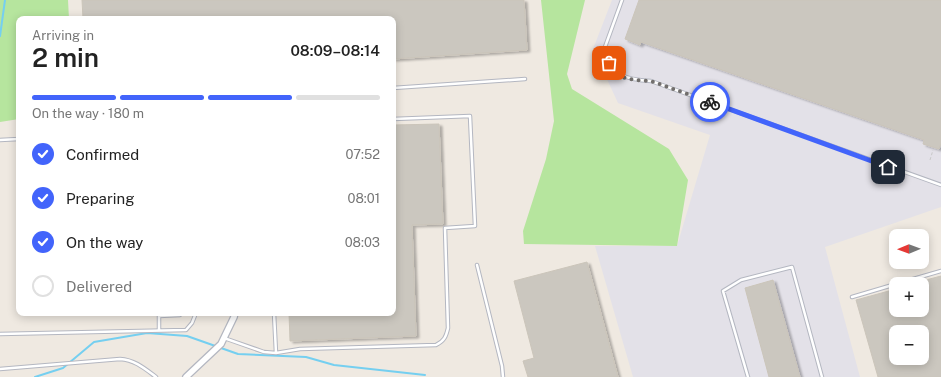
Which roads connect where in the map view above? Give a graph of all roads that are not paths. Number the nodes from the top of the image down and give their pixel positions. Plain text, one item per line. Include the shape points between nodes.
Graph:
1 (622, 0) edge
2 (525, 79) dead end
3 (396, 88) edge
4 (396, 119) edge
5 (0, 140) edge
6 (16, 140) edge
7 (941, 185) edge
8 (476, 265) dead end
9 (941, 271) edge
10 (920, 277) edge
11 (889, 286) edge
12 (852, 297) dead end
13 (159, 316) edge
14 (195, 316) edge
15 (234, 316) edge
16 (274, 316) edge
17 (159, 330) junction
18 (0, 334) edge
19 (224, 338) junction
20 (276, 353) junction
21 (0, 369) edge
22 (156, 377) edge
23 (186, 377) edge
24 (503, 377) edge
25 (748, 377) edge
26 (822, 377) edge

1 - 7 lane via 605,47 609,63 625,78 651,81
2 - 3 lane
4 - 20 lane via 470,116 475,226 445,228 448,328 446,337 436,345 300,349
5 - 6 lane
8 - 24 lane
9 - 10 lane
11 - 12 lane
13 - 17 lane
14 - 17 lane via 186,330
15 - 19 street
16 - 20 lane
17 - 18 lane
19 - 20 lane via 264,352
19 - 23 street via 221,344
21 - 22 lane via 120,359 138,364
25 - 26 lane via 723,291 741,280 792,267

